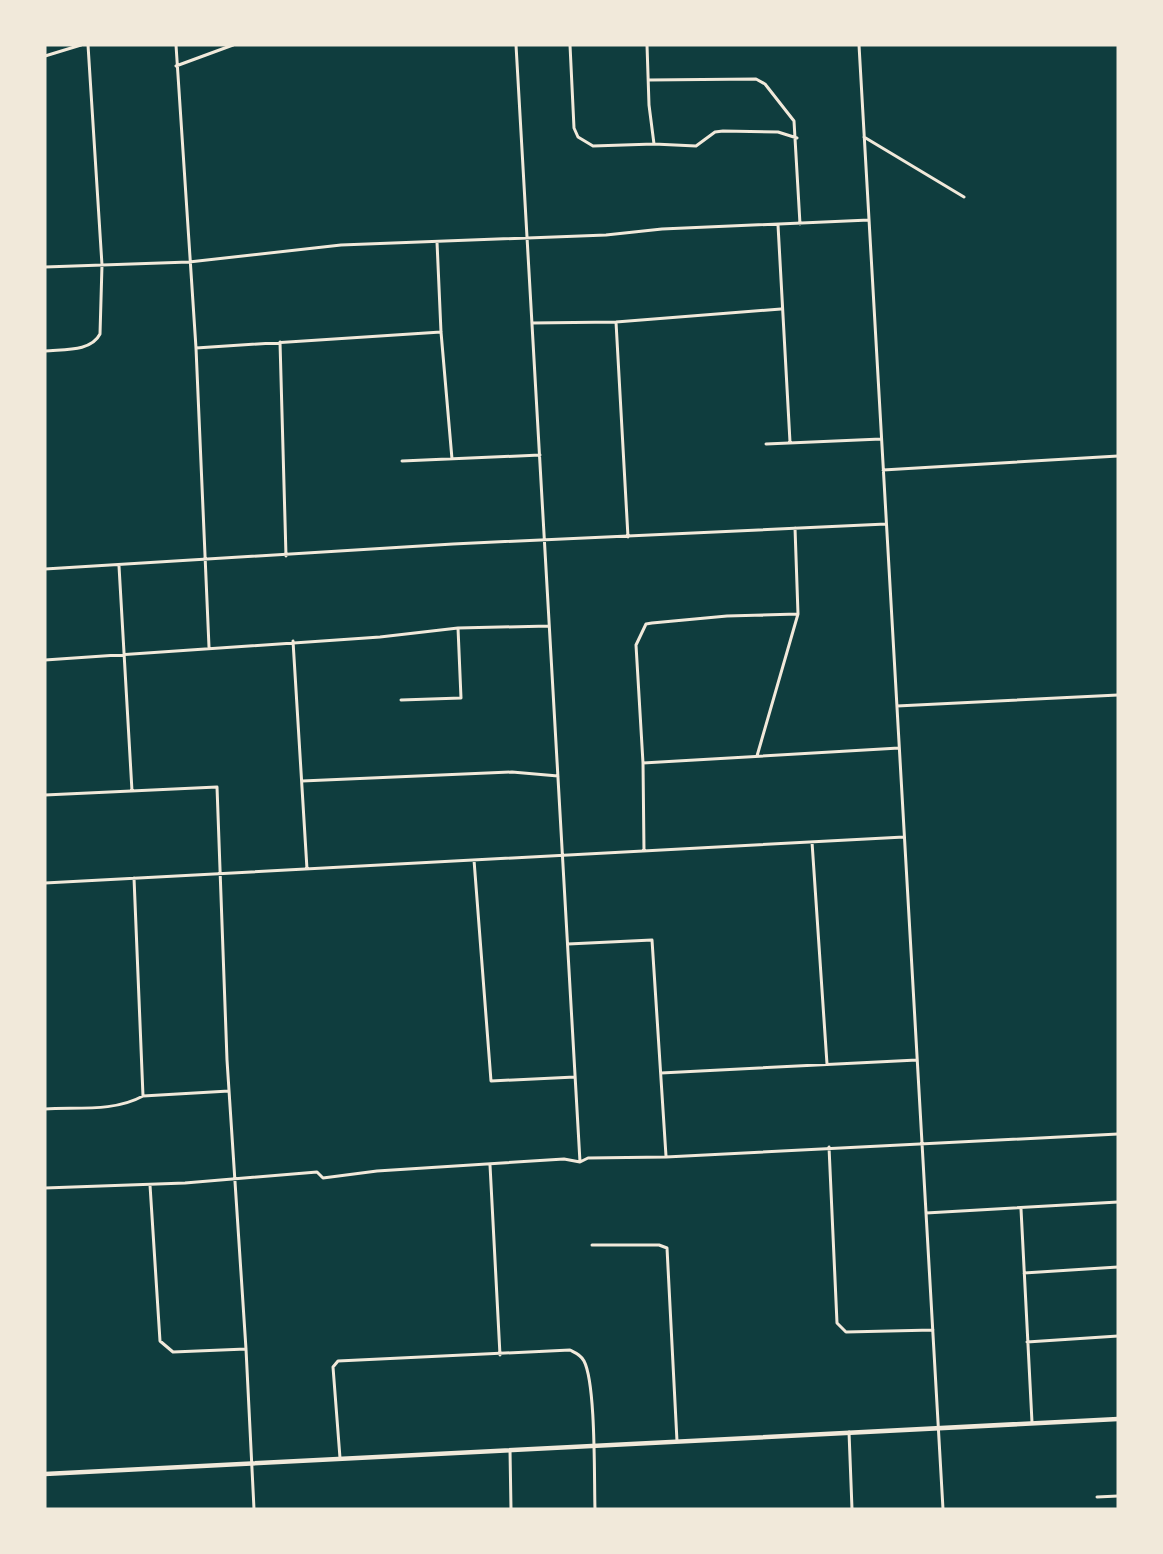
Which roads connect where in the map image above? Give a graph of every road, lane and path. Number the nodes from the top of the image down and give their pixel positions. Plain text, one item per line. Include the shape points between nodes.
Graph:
1 (81, 45) edge
2 (88, 45) edge
3 (176, 45) edge
4 (233, 45) edge
5 (516, 45) edge
6 (570, 45) edge
7 (647, 45) edge
8 (859, 45) edge
9 (45, 56) edge
10 (176, 66) junction
11 (649, 80) junction
12 (864, 137) junction
13 (797, 138) junction
14 (654, 144) junction
15 (964, 197) dead end
16 (869, 220) junction
17 (800, 224) junction
18 (778, 225) junction
19 (527, 238) junction
20 (437, 242) junction
21 (189, 262) junction
22 (102, 265) junction
23 (45, 267) edge
24 (781, 309) junction
25 (616, 322) junction
26 (532, 323) junction
27 (441, 332) junction
28 (280, 342) junction
29 (196, 348) junction
30 (45, 351) edge
31 (881, 439) junction
32 (790, 442) junction
33 (766, 444) dead end
34 (540, 455) junction
35 (1118, 456) edge
36 (452, 459) junction
37 (402, 461) dead end
38 (883, 470) junction
39 (886, 524) junction
40 (795, 528) junction
41 (628, 537) junction
42 (544, 541) junction
43 (286, 556) junction
44 (203, 561) junction
45 (119, 566) junction
46 (45, 569) edge
47 (798, 614) junction
48 (549, 626) junction
49 (458, 628) junction
50 (293, 641) junction
51 (208, 647) junction
52 (124, 655) junction
53 (45, 660) edge
54 (1118, 695) edge
55 (401, 700) dead end
56 (897, 706) junction
57 (899, 748) junction
58 (757, 756) junction
59 (643, 763) junction
60 (558, 777) junction
61 (302, 781) junction
62 (132, 791) junction
63 (45, 795) edge
64 (904, 837) junction
65 (812, 842) junction
66 (644, 851) junction
67 (563, 855) junction
68 (474, 860) junction
69 (307, 869) junction
70 (220, 874) junction
71 (134, 878) junction
72 (45, 883) edge
73 (567, 944) junction
74 (917, 1060) junction
75 (827, 1064) junction
76 (661, 1073) junction
77 (575, 1077) junction
78 (230, 1091) junction
79 (143, 1096) junction
80 (45, 1108) edge
81 (1118, 1134) edge
82 (922, 1144) junction
83 (829, 1147) junction
84 (666, 1157) junction
85 (580, 1162) junction
86 (490, 1164) junction
87 (237, 1179) junction
88 (150, 1185) junction
89 (45, 1188) edge
90 (1118, 1202) edge
91 (1021, 1209) junction
92 (926, 1213) junction
93 (592, 1245) dead end
94 (1118, 1267) edge
95 (1024, 1274) junction
96 (933, 1330) junction
97 (1118, 1336) edge
98 (1027, 1342) junction
99 (246, 1349) junction
100 (500, 1355) junction
101 (1118, 1419) edge
102 (1032, 1423) junction
103 (938, 1428) junction
104 (849, 1432) junction
105 (676, 1442) junction
106 (592, 1446) junction
107 (510, 1450) junction
108 (340, 1459) junction
109 (252, 1463) junction
110 (45, 1474) edge
111 (1118, 1496) edge
112 (1097, 1497) dead end
113 (254, 1509) edge
114 (511, 1509) edge
115 (595, 1509) edge
116 (852, 1509) edge
117 (943, 1509) edge

1 - 9 street
2 - 22 street
3 - 10 street
4 - 10 street
5 - 19 street
6 - 14 street via 574,128 578,137 593,146
7 - 11 street
8 - 12 street
10 - 21 street
11 - 13 street via 760,81 794,121
11 - 14 street
12 - 15 street
12 - 16 street
13 - 14 street via 778,132 723,131 715,132 696,146
13 - 17 street
16 - 17 street
16 - 31 street
17 - 18 street
18 - 19 street
18 - 24 street
19 - 20 street
19 - 26 street
20 - 21 street via 341,245
20 - 27 street
21 - 22 street
21 - 29 street
22 - 23 street
22 - 30 street via 100,334 96,342 86,347
24 - 25 street
24 - 32 street
25 - 26 street
25 - 41 street
26 - 34 street
27 - 28 street
27 - 36 street
28 - 29 street
28 - 43 street
29 - 44 street
31 - 32 street
31 - 38 street
32 - 33 street
34 - 36 street
34 - 42 street
35 - 38 street
36 - 37 street
38 - 39 street
39 - 40 street
39 - 56 street
40 - 41 street
40 - 47 street
41 - 42 street
42 - 43 street
42 - 48 street
43 - 44 street
44 - 45 street
44 - 51 street
45 - 46 street
45 - 52 street
47 - 58 street
47 - 59 street via 646,624 636,645
48 - 49 street
48 - 60 street
49 - 50 street
49 - 55 street via 461,698
50 - 51 street
50 - 61 street
51 - 52 street
52 - 53 street
52 - 62 street
54 - 56 street
56 - 57 street
57 - 58 street
57 - 64 street
58 - 59 street
59 - 66 street
60 - 61 street via 512,772
60 - 67 street
61 - 69 street
62 - 63 street
62 - 70 street via 217,787
64 - 65 street
64 - 74 street
65 - 66 street
65 - 75 street
66 - 67 street
67 - 68 street
67 - 73 street
68 - 69 street
68 - 77 street via 491,1081
69 - 70 street
70 - 71 street
70 - 78 street
71 - 72 street
71 - 79 street
73 - 76 street via 652,940
73 - 77 street
74 - 75 street
74 - 82 street
75 - 76 street
76 - 84 street
77 - 85 street
78 - 79 street
78 - 87 street
79 - 80 street via 117,1106
81 - 82 street
82 - 83 street
82 - 92 street
83 - 84 street
83 - 96 street via 840,1329
84 - 85 street via 588,1158
85 - 86 street via 564,1159
86 - 87 street via 323,1178 317,1172
86 - 100 street
87 - 88 street
87 - 99 street
88 - 89 street
88 - 99 street via 160,1341 173,1352
90 - 91 street
91 - 92 street
91 - 95 street
92 - 96 street
93 - 105 street via 659,1245 668,1251
94 - 95 street
95 - 98 street
96 - 103 street
97 - 98 street
98 - 102 street
99 - 109 street
100 - 106 street via 561,1349 579,1354 587,1372
100 - 108 street via 338,1362 333,1367
101 - 102 street
102 - 103 street
103 - 104 street
103 - 117 street
104 - 105 street
104 - 116 street
105 - 106 street
106 - 107 street
106 - 115 street
107 - 108 street
107 - 114 street
108 - 109 street
109 - 110 street
109 - 113 street
111 - 112 street

